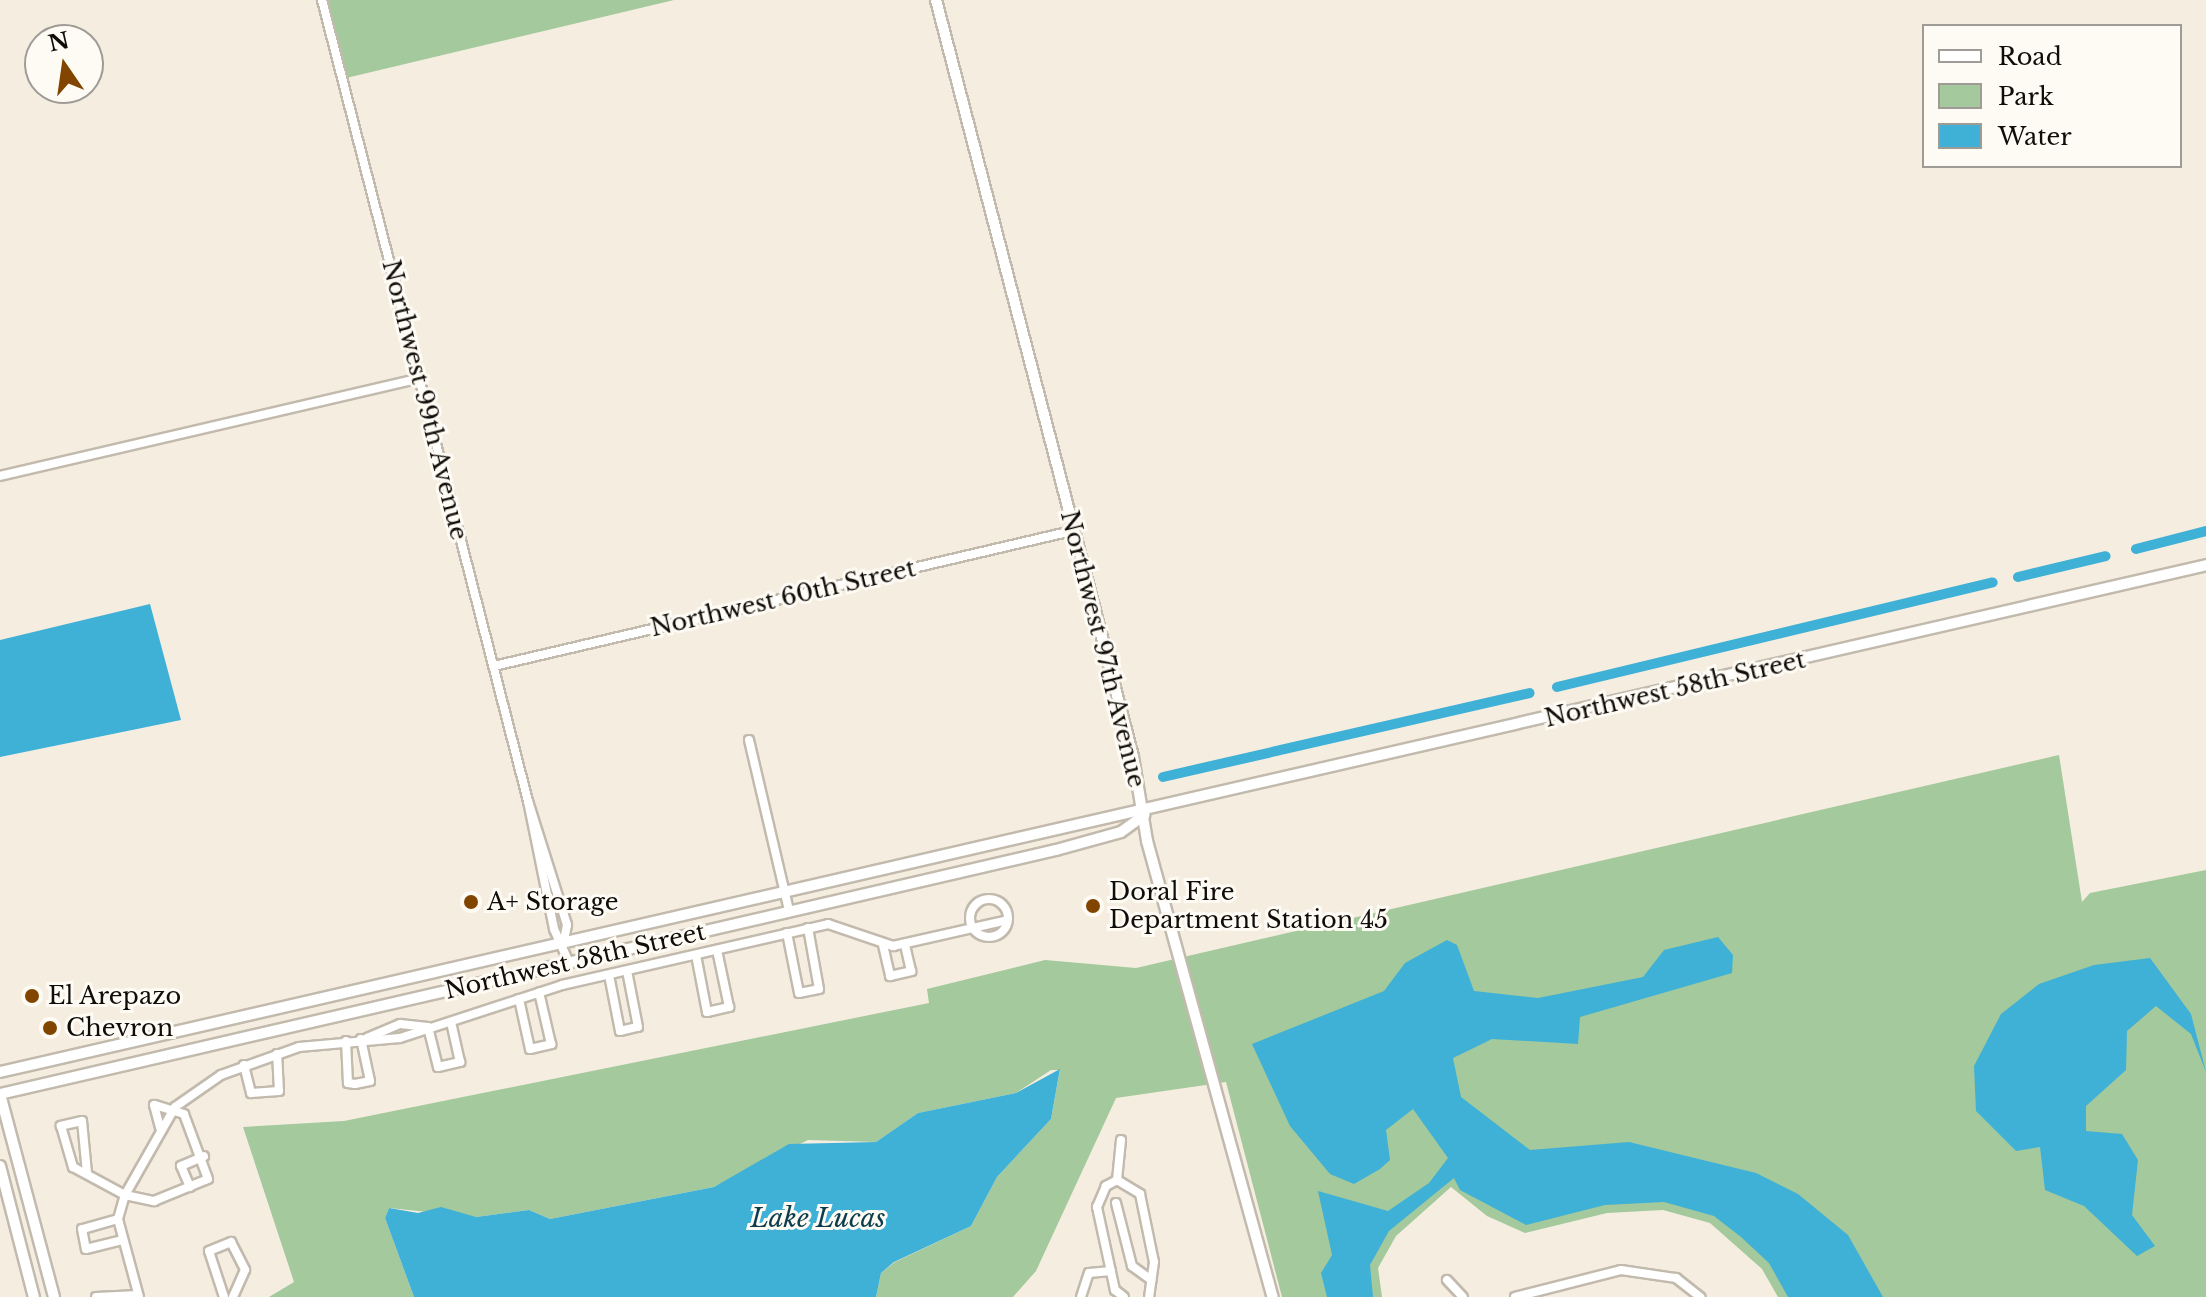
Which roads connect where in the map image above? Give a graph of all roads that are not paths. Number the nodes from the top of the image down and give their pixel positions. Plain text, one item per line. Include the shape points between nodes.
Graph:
1 (322, 0) edge
2 (936, 0) edge
3 (420, 378) junction
4 (0, 476) edge
5 (1072, 531) junction
6 (2206, 565) edge
7 (494, 666) junction
8 (749, 740) dead end
9 (528, 801) junction
10 (1144, 815) junction
11 (784, 889) junction
12 (789, 910) junction
13 (1004, 921) junction
14 (976, 927) junction
15 (808, 928) junction
16 (787, 933) junction
17 (564, 941) junction
18 (905, 944) junction
19 (883, 945) junction
20 (717, 950) junction
21 (696, 955) junction
22 (569, 962) junction
23 (627, 971) junction
24 (609, 975) junction
25 (539, 992) junction
26 (519, 999) junction
27 (451, 1022) junction
28 (428, 1027) junction
29 (364, 1038) junction
30 (346, 1041) junction
31 (277, 1054) junction
32 (244, 1065) junction
33 (0, 1072) edge
34 (0, 1094) edge
35 (175, 1107) junction
36 (160, 1128) junction
37 (1121, 1140) dead end
38 (204, 1156) junction
39 (0, 1166) edge
40 (87, 1173) junction
41 (1117, 1180) junction
42 (190, 1187) junction
43 (125, 1195) junction
44 (1116, 1203) dead end
45 (118, 1219) junction
46 (123, 1240) junction
47 (1111, 1271) junction
48 (1151, 1280) junction
49 (1447, 1280) dead end
50 (137, 1296) edge
51 (34, 1297) edge
52 (54, 1297) edge
53 (96, 1297) edge
54 (224, 1297) edge
55 (233, 1297) edge
56 (1081, 1297) edge
57 (1124, 1297) edge
58 (1149, 1297) edge
59 (1273, 1297) edge
60 (1463, 1297) edge
61 (1515, 1297) edge
62 (1700, 1297) edge

1 - 3 street, Northwest 99th Avenue
2 - 5 street, Northwest 97th Avenue
3 - 4 street
3 - 7 street, Northwest 99th Avenue
5 - 7 street, Northwest 60th Street
5 - 10 street, Northwest 97th Avenue
6 - 10 street, Northwest 58th Street
7 - 9 street, Northwest 99th Avenue
8 - 11 street
9 - 17 street, Northwest 99th Avenue via 546,898
9 - 17 street, Northwest 99th Avenue via 567,925
10 - 11 street, Northwest 58th Street via 1115,813
10 - 12 street, Northwest 58th Street via 1121,832 1084,843
10 - 59 street, Northwest 97th Avenue
11 - 12 street
11 - 17 street, Northwest 58th Street
12 - 22 street, Northwest 58th Street
13 - 14 street
13 - 14 street via 1006,934 984,941
13 - 14 street via 998,900 984,894 975,901
14 - 18 street
15 - 16 street
15 - 16 street via 819,989 799,993
15 - 19 street via 844,924
16 - 20 street
17 - 22 street
17 - 33 street, Northwest 58th Street
18 - 19 street
18 - 19 street via 911,971 890,976
20 - 21 street
20 - 21 street via 729,1007 707,1012
21 - 23 street
22 - 34 street, Northwest 58th Street
23 - 24 street
23 - 24 street via 638,1027 620,1031
24 - 25 street
25 - 26 street
25 - 26 street via 551,1044 530,1049
26 - 27 street
27 - 28 street
27 - 28 street via 460,1062 438,1067
28 - 29 street via 393,1040
28 - 29 street via 400,1024
29 - 30 street
29 - 30 street via 370,1081 355,1084 348,1083
30 - 31 street
31 - 32 street
31 - 32 street via 279,1091 251,1093
32 - 35 street via 198,1086
34 - 52 street
35 - 36 street
35 - 36 street via 151,1107
35 - 38 street
36 - 43 street
37 - 41 street
38 - 42 street via 210,1175
38 - 42 street via 181,1166
39 - 51 street
40 - 40 street via 70,1162 61,1126 82,1121
40 - 43 street
41 - 47 street via 1106,1186 1097,1207
41 - 48 street via 1140,1194 1154,1262
42 - 43 street via 148,1202
43 - 45 street
44 - 48 street via 1132,1266
45 - 46 street
45 - 46 street via 82,1229 86,1249
46 - 50 street
47 - 56 street via 1089,1273
47 - 57 street
48 - 58 street
49 - 60 street
50 - 53 street
54 - 55 street via 209,1251 231,1242 245,1270
61 - 62 street via 1621,1270 1676,1278

